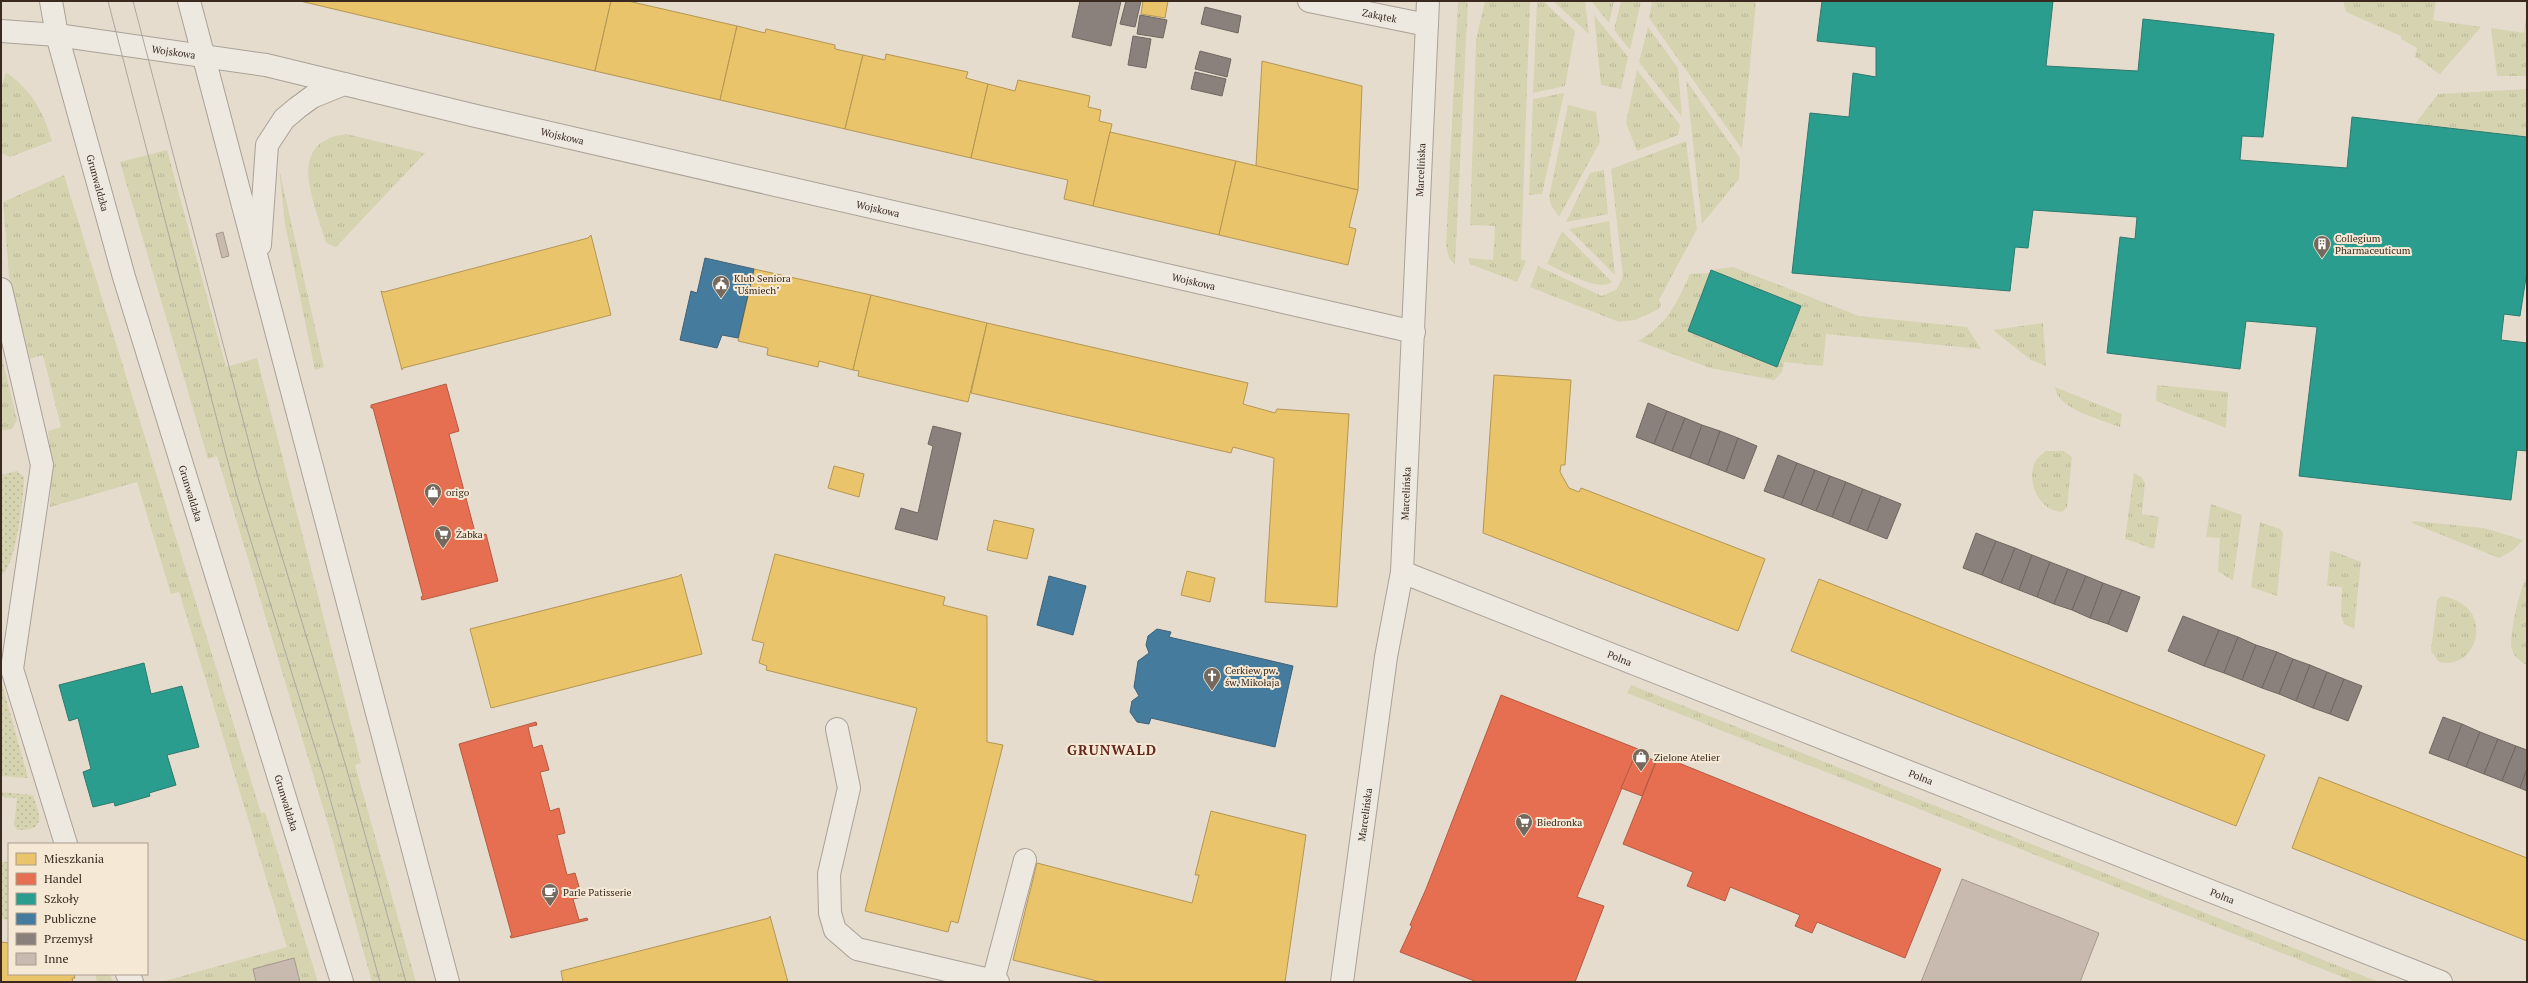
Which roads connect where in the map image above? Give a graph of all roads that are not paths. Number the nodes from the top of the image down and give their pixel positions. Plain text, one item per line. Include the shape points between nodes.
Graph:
1 (51, 1) edge
2 (189, 1) edge
3 (1309, 1) edge
4 (1428, 1) edge
5 (1427, 25) junction
6 (1, 31) edge
7 (57, 35) junction
8 (205, 58) junction
9 (344, 84) junction
10 (259, 260) junction
11 (1, 289) edge
12 (1414, 332) junction
13 (1402, 572) junction
14 (837, 729) dead end
15 (66, 843) edge
16 (1025, 860) dead end
17 (996, 981) edge
18 (342, 982) edge
19 (448, 982) edge
20 (1342, 982) edge
21 (2441, 982) edge

1 - 7 street, Grunwaldzka
2 - 8 street
3 - 5 street, Zakątek
4 - 5 street, Marcelińska
5 - 12 street, Marcelińska
6 - 7 street, Wojskowa
7 - 8 street, Wojskowa
7 - 18 street, Grunwaldzka via 131,300
8 - 9 street, Wojskowa via 266,65
8 - 10 street
9 - 10 street via 312,96 284,119 267,145
9 - 12 street, Wojskowa
10 - 19 street
11 - 15 street via 42,465 12,669
12 - 13 street, Marcelińska
13 - 20 street, Marcelińska via 1386,657
13 - 21 street, Polna
14 - 17 street via 849,788 829,874 830,913 835,930 857,949
16 - 17 street

